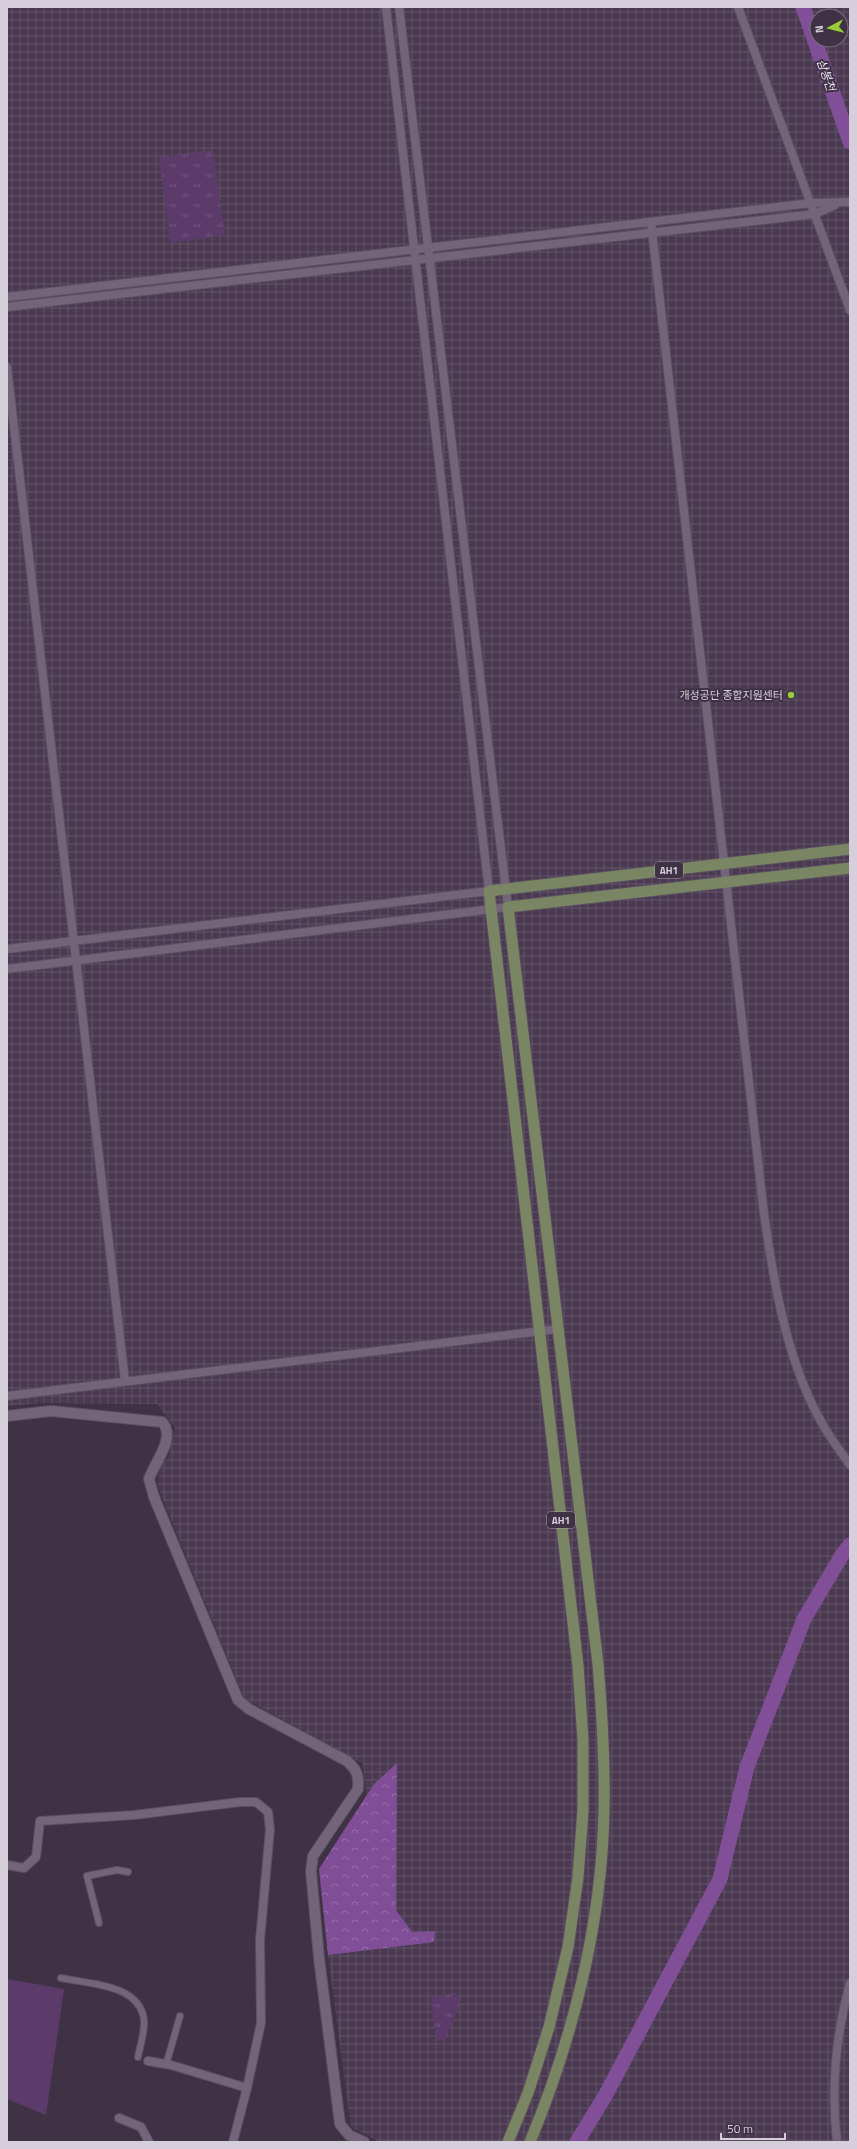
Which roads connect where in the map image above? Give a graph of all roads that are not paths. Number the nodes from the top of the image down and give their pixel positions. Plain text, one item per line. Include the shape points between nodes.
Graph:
1 (386, 7) edge
2 (399, 7) edge
3 (738, 7) edge
4 (850, 202) edge
5 (811, 203) junction
6 (837, 204) junction
7 (815, 214) junction
8 (651, 222) junction
9 (652, 232) junction
10 (428, 248) junction
11 (414, 249) junction
12 (430, 258) junction
13 (415, 260) junction
14 (7, 297) edge
15 (7, 307) edge
16 (850, 310) edge
17 (7, 367) edge
18 (850, 849) edge
19 (724, 864) junction
20 (850, 868) edge
21 (726, 882) junction
22 (506, 889) junction
23 (489, 891) junction
24 (508, 907) junction
25 (491, 910) junction
26 (73, 941) junction
27 (7, 949) edge
28 (76, 960) junction
29 (7, 969) edge
30 (558, 1330) junction
31 (539, 1332) junction
32 (125, 1381) junction
33 (7, 1396) edge
34 (7, 1416) edge
35 (850, 1465) edge
36 (7, 1865) edge
37 (128, 1872) dead end
38 (100, 1922) dead end
39 (62, 1978) dead end
40 (850, 1982) edge
41 (180, 2016) dead end
42 (138, 2057) dead end
43 (148, 2061) dead end
44 (166, 2064) junction
45 (247, 2088) junction
46 (119, 2118) dead end
47 (149, 2142) edge
48 (233, 2142) edge
49 (364, 2142) edge
50 (508, 2142) edge
51 (530, 2142) edge
52 (837, 2142) edge

1 - 11 street
2 - 10 street
3 - 5 street
4 - 6 street
5 - 6 street
5 - 7 street
5 - 8 street
6 - 7 street
7 - 9 street
7 - 16 street
8 - 9 street
8 - 10 street
9 - 12 street
9 - 19 street
10 - 11 street
10 - 12 street
11 - 13 street
11 - 14 street
12 - 13 street
12 - 22 street
13 - 15 street
13 - 23 street
17 - 26 street
18 - 19 main road, AH1
19 - 21 street
19 - 22 main road, AH1
20 - 21 main road, AH1
21 - 24 main road, AH1
21 - 35 street via 764,1214 774,1280 786,1331 809,1396 822,1424
22 - 23 main road, AH1
22 - 24 street
23 - 25 main road, AH1
23 - 26 street
24 - 25 street
24 - 30 main road, AH1
25 - 28 street
25 - 31 main road, AH1
26 - 27 street
26 - 28 street
28 - 29 street
28 - 32 street
30 - 31 street
30 - 51 main road, AH1 via 598,1664 604,1811 599,1879 588,1950 569,2032
31 - 32 street
31 - 50 main road, AH1 via 578,1666 583,1740 583,1810 578,1877 566,1953 549,2027 528,2093
32 - 33 street
34 - 49 street via 51,1411 162,1422 166,1426 168,1432 162,1453 149,1479 154,1497 238,1700 248,1709 347,1761 357,1770 358,1789 313,1856 311,1871 340,2124 349,2135
36 - 45 street via 24,1868 36,1857 40,1821 134,1816 240,1802 256,1802 268,1812 270,1829 260,1940 261,2022
37 - 38 street via 117,1870 87,1876
39 - 42 street via 116,1989 141,2007 144,2021
40 - 52 street via 834,2086
41 - 44 street
43 - 44 street
44 - 45 street
45 - 48 street
46 - 47 street via 141,2127

